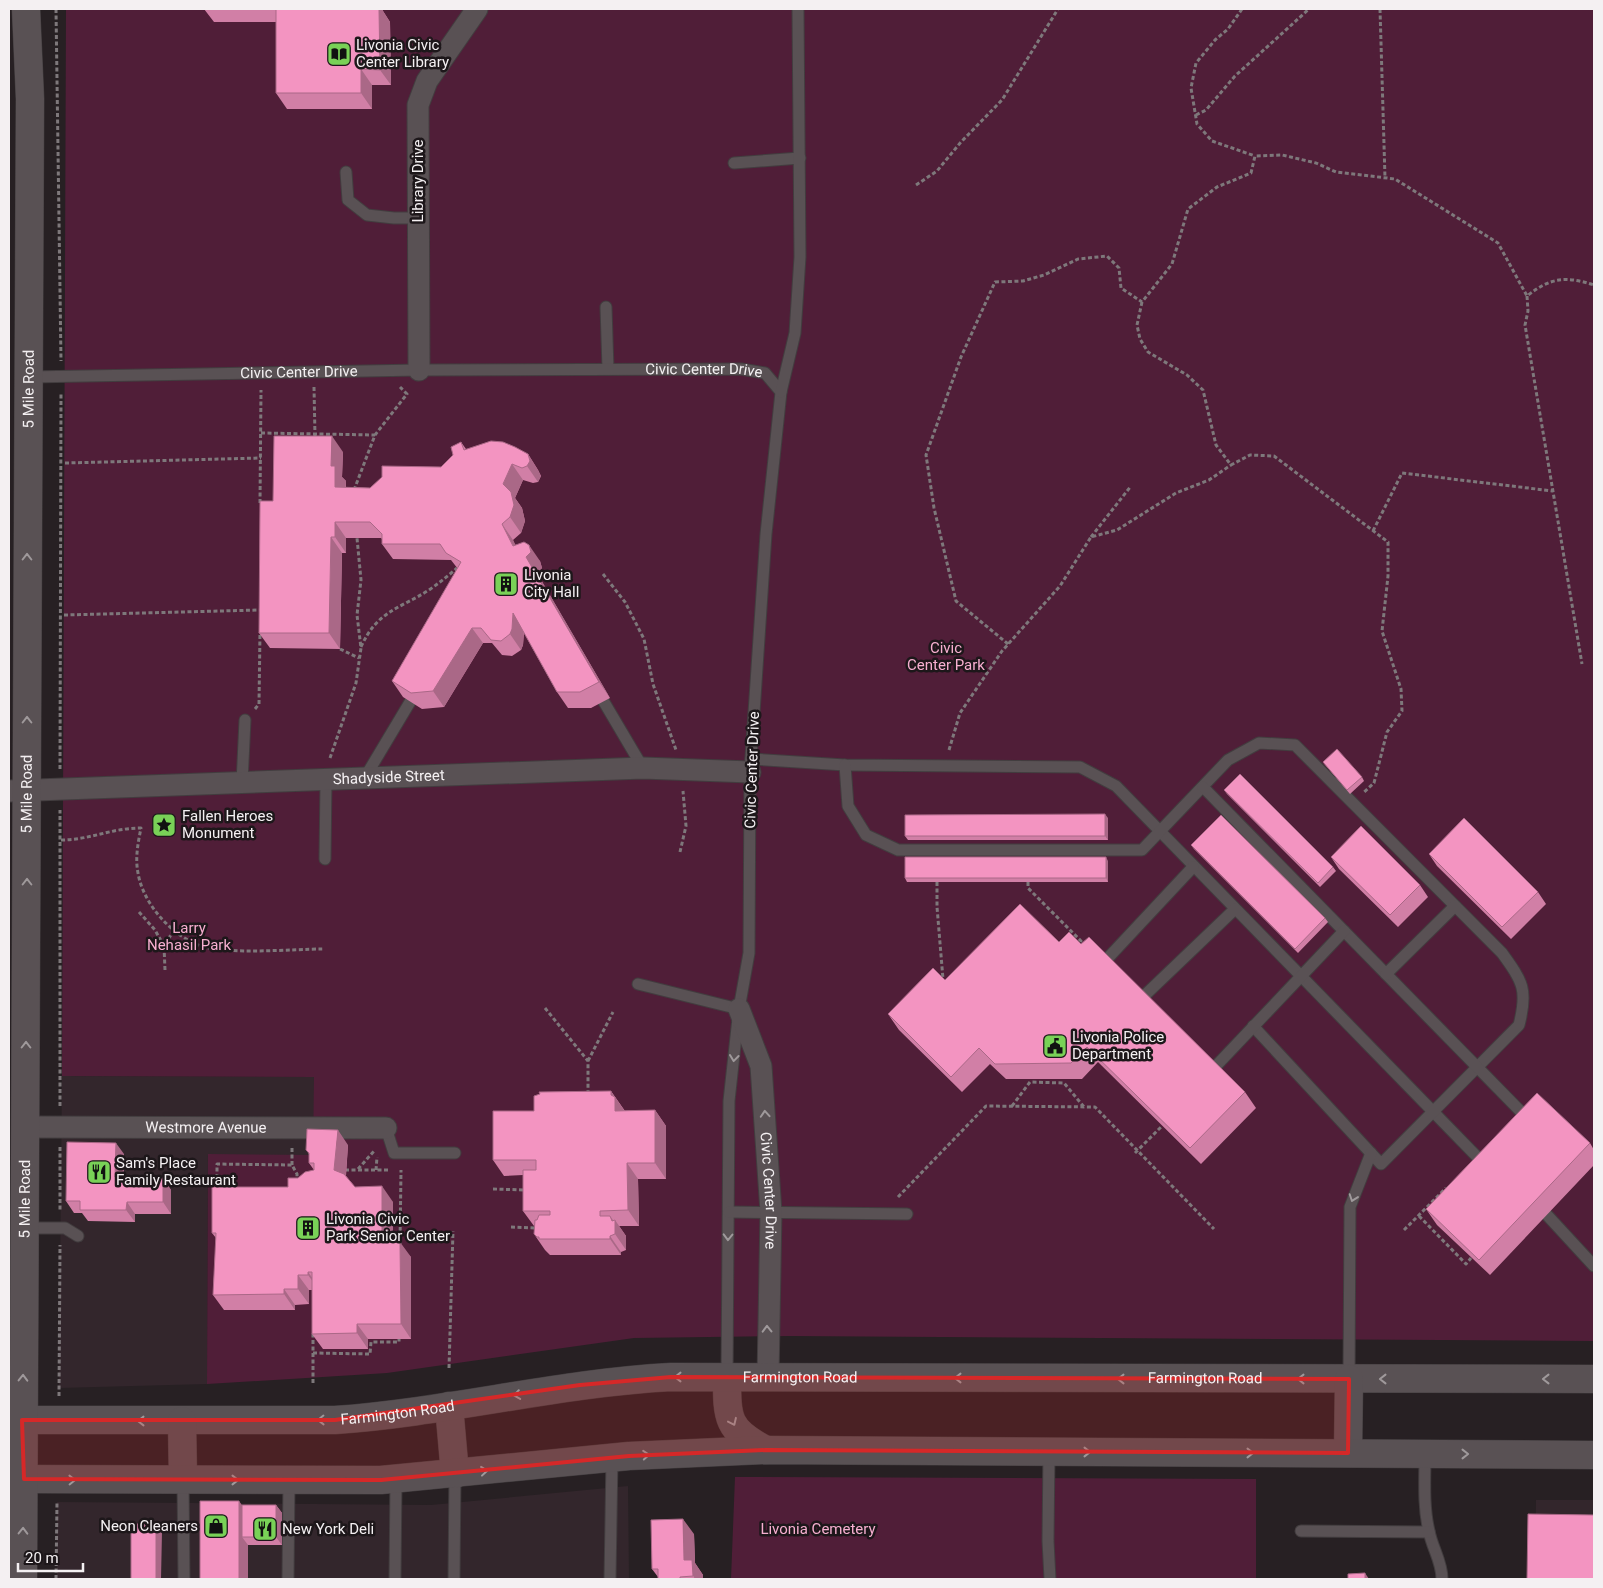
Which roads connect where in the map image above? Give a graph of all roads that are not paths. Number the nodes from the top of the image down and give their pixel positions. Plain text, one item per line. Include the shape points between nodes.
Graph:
1 (26, 9) edge
2 (477, 9) edge
3 (798, 9) edge
4 (19, 134) edge
5 (800, 158) junction
6 (734, 163) dead end
7 (346, 172) dead end
8 (419, 218) junction
9 (606, 307) dead end
10 (608, 369) junction
11 (419, 370) junction
12 (29, 377) junction
13 (781, 392) junction
14 (18, 459) edge
15 (410, 702) edge
16 (604, 702) dead end
17 (244, 720) road end
18 (750, 765) junction
19 (845, 765) junction
20 (643, 768) junction
21 (364, 779) junction
22 (326, 781) junction
23 (242, 784) junction
24 (1203, 787) junction
25 (18, 791) edge
26 (1160, 832) junction
27 (325, 858) dead end
28 (1193, 867) junction
29 (1455, 906) junction
30 (1235, 909) junction
31 (1344, 931) junction
32 (1107, 959) edge
33 (1386, 974) junction
34 (1300, 976) junction
35 (638, 984) dead end
36 (1144, 996) edge
37 (740, 1009) junction
38 (1253, 1026) junction
39 (1215, 1066) edge
40 (1478, 1067) junction
41 (9, 1074) edge
42 (1434, 1112) junction
43 (1527, 1118) edge
44 (26, 1119) junction
45 (386, 1128) joint
46 (455, 1153) dead end
47 (1371, 1153) junction
48 (1490, 1170) edge
49 (729, 1212) junction
50 (770, 1212) junction
51 (908, 1214) dead end
52 (1546, 1216) dead end
53 (26, 1228) junction
54 (78, 1236) dead end
55 (1594, 1266) edge
56 (16, 1342) edge
57 (727, 1377) junction
58 (768, 1378) junction
59 (1349, 1379) junction
60 (1594, 1379) edge
61 (449, 1406) junction
62 (16, 1420) edge
63 (182, 1421) junction
64 (766, 1450) junction
65 (1049, 1452) junction
66 (1348, 1453) junction
67 (1425, 1453) junction
68 (1594, 1455) edge
69 (612, 1458) junction
70 (455, 1474) junction
71 (16, 1479) edge
72 (396, 1479) junction
73 (183, 1480) junction
74 (289, 1480) junction
75 (1301, 1531) dead end
76 (1429, 1532) junction
77 (18, 1574) edge
78 (184, 1579) edge
79 (288, 1579) edge
80 (395, 1579) edge
81 (454, 1579) edge
82 (610, 1579) edge
83 (1050, 1579) edge
84 (1442, 1579) edge

1 - 4 main road, 5 Mile Road
2 - 8 street, Library Drive via 427,80 418,105
3 - 5 lane
4 - 12 main road, 5 Mile Road
5 - 6 lane
5 - 13 lane via 800,257 795,333
7 - 8 lane via 348,200 367,215
8 - 11 street, Library Drive
9 - 10 lane
10 - 11 lane, Civic Center Drive
10 - 13 lane, Civic Center Drive via 742,369 765,373
11 - 12 lane, Civic Center Drive
12 - 14 main road, 5 Mile Road
13 - 18 lane, Civic Center Drive via 766,534
25 -> 14 main road, 5 Mile Road
15 - 21 lane
16 - 20 lane
17 - 23 lane
18 - 19 lane
18 - 20 street, Shadyside Street
18 - 37 lane, Civic Center Drive via 749,953
19 - 26 lane via 1080,767 1116,786
19 - 26 lane via 848,806 866,835 898,850 1142,850
20 - 21 street, Shadyside Street
21 - 22 street, Shadyside Street
22 - 23 street, Shadyside Street
22 - 27 lane
23 - 25 street, Shadyside Street
24 - 26 lane
24 - 29 lane via 1228,760 1258,743 1295,745
24 - 31 lane
44 -> 25 main road, 5 Mile Road
26 - 28 lane
28 - 30 lane
28 - 32 lane
29 - 33 lane
29 - 40 lane via 1502,954 1520,978 1524,1004 1519,1026
30 - 34 lane
30 - 36 lane
31 - 33 lane
31 - 34 lane
33 - 40 lane
34 - 38 lane
34 - 42 lane
35 - 37 lane
37 -> 49 lane, Civic Center Drive via 729,1101
50 -> 37 street, Civic Center Drive via 761,1066
38 - 39 lane
38 - 47 lane
40 - 42 lane
40 - 43 lane
41 - 44 main road
42 - 47 lane via 1381,1164
42 - 48 lane
44 - 45 street, Westmore Avenue
44 - 53 main road, 5 Mile Road
45 - 46 lane via 394,1153
47 -> 59 lane via 1350,1207
49 - 50 lane
49 -> 57 lane, Civic Center Drive
50 - 51 lane
58 -> 50 street, Civic Center Drive
52 - 55 lane
53 - 54 lane via 66,1228
53 - 56 main road, 5 Mile Road
62 -> 56 main road, 5 Mile Road
57 - 58 main road, Farmington Road
57 -> 61 main road, Farmington Road via 619,1380
57 -> 64 main road via 730,1421 743,1438
59 -> 58 main road, Farmington Road
60 -> 59 main road, Farmington Road
59 - 66 main road
61 -> 63 main road, Farmington Road via 335,1420
61 - 70 main road
63 -> 62 main road, Farmington Road
62 - 71 main road, 5 Mile Road
63 - 73 main road
64 - 65 main road
69 -> 64 main road
65 -> 66 main road
65 - 83 lane
66 - 67 main road
67 -> 68 main road
67 - 76 lane via 1424,1497
70 -> 69 main road
69 - 82 lane
70 - 72 main road
70 - 81 lane
71 -> 73 main road
77 -> 71 main road, 5 Mile Road
72 - 74 main road
72 - 80 lane
73 -> 74 main road
73 - 78 lane
74 - 79 lane
75 - 76 lane
76 - 84 lane via 1442,1566

